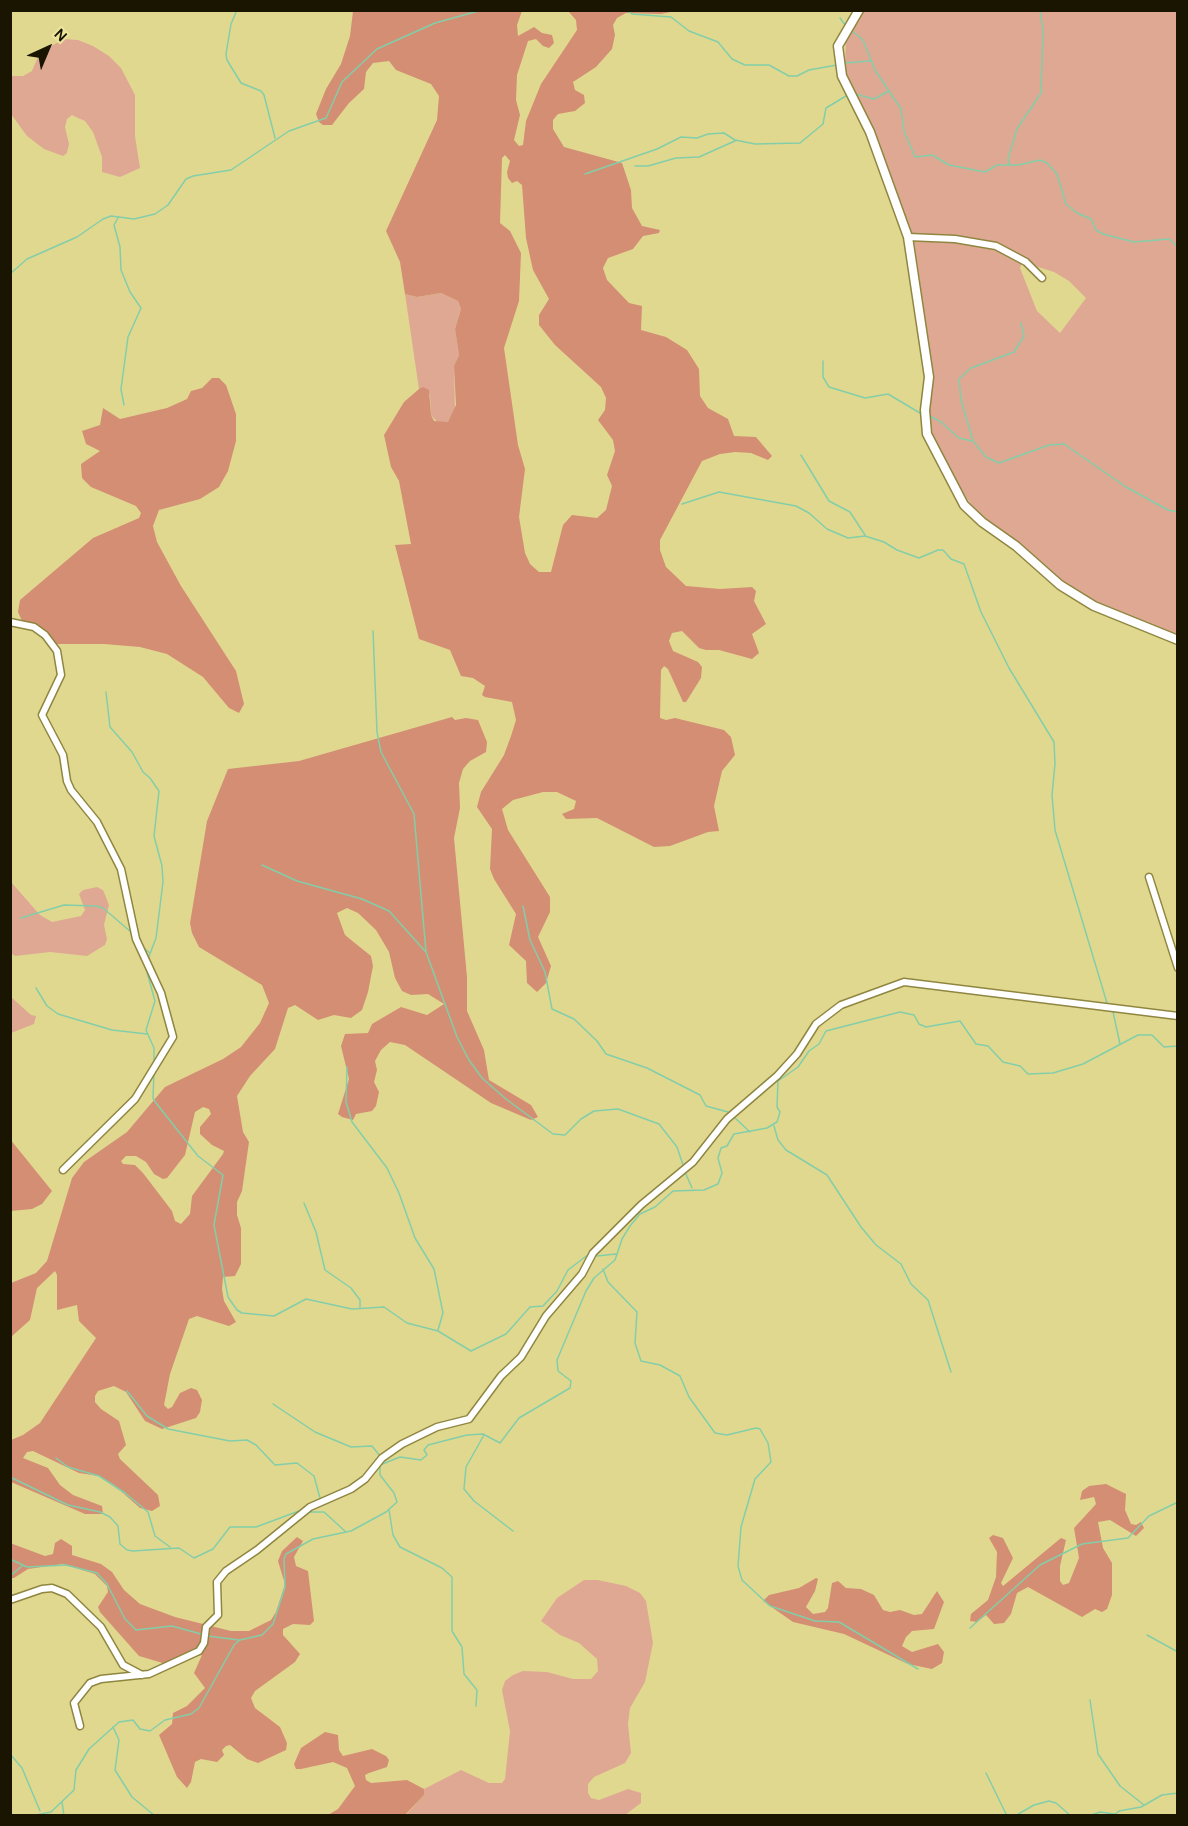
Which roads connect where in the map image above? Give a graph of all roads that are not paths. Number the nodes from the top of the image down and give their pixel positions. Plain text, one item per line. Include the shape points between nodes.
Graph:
1 (859, 10) edge
2 (908, 237) junction
3 (1042, 278) dead end
4 (10, 622) edge
5 (1178, 640) edge
6 (1149, 876) dead end
7 (1178, 968) edge
8 (1178, 1016) edge
9 (63, 1170) dead end
10 (10, 1600) edge
11 (142, 1675) junction
12 (80, 1726) dead end

1 - 2 main road via 838,46 842,76 876,147
2 - 3 street via 996,246 1026,262
2 - 5 main road via 929,377 927,434 964,505 1060,585 1094,606
4 - 9 street via 34,627 57,651 61,675 42,715 63,755 71,790 97,822 121,869 136,939 161,993 173,1037 135,1099
6 - 7 street
8 - 11 street via 904,982 840,1005 816,1024 777,1076 727,1119 693,1162 641,1205 593,1253 521,1357 501,1376 469,1419 437,1427 402,1444 382,1458 365,1479 310,1507 226,1571 217,1582 218,1615 206,1627 199,1651
10 - 11 street via 42,1589 67,1594 101,1627 123,1665
11 - 12 street via 101,1679 87,1686 74,1703

